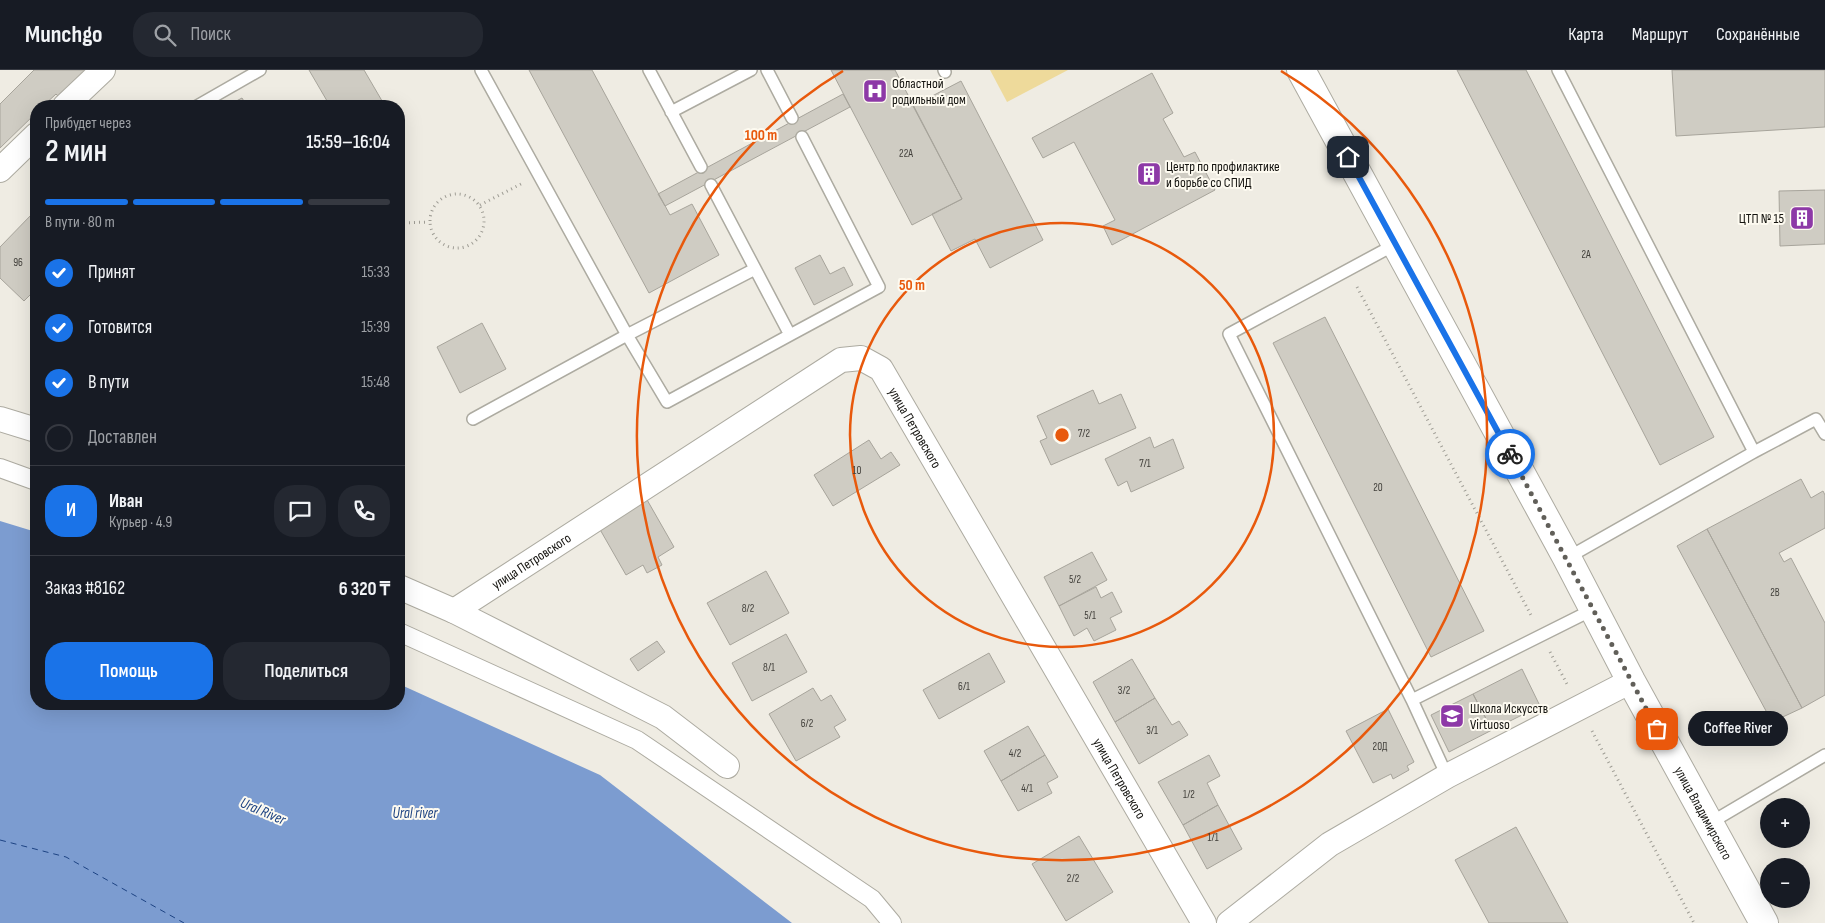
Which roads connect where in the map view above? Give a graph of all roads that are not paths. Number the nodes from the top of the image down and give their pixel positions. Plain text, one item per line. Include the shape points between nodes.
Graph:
1 (103, 70) edge
2 (260, 70) edge
3 (481, 70) edge
4 (648, 70) edge
5 (751, 70) edge
6 (767, 70) edge
7 (1301, 70) edge
8 (1558, 70) edge
9 (71, 100) edge
10 (208, 100) edge
11 (671, 112) junction
12 (792, 118) dead end
13 (802, 137) dead end
14 (30, 141) edge
15 (701, 167) dead end
16 (0, 170) edge
17 (711, 185) dead end
18 (1396, 244) junction
19 (755, 269) junction
20 (627, 335) junction
21 (790, 335) junction
22 (0, 418) edge
23 (473, 419) dead end
24 (30, 428) edge
25 (1825, 434) edge
26 (1754, 452) junction
27 (0, 468) edge
28 (30, 479) edge
29 (1567, 558) junction
30 (405, 590) edge
31 (1594, 609) junction
32 (454, 611) junction
33 (405, 635) edge
34 (1631, 681) junction
35 (1412, 700) junction
36 (1825, 755) edge
37 (727, 766) dead end
38 (1446, 776) junction
39 (1710, 824) junction
40 (892, 923) edge
41 (1204, 923) edge
42 (1229, 923) edge
43 (1764, 923) edge

1 - 9 street
2 - 10 lane
3 - 20 lane
4 - 11 lane
5 - 11 lane
6 - 12 lane
7 - 18 street, улица Владимирского
8 - 26 lane
11 - 15 lane
13 - 21 lane via 879,287
14 - 16 street
17 - 19 lane
18 - 29 street, улица Владимирского
18 - 35 lane via 1229,334
19 - 20 lane
19 - 21 lane
20 - 21 lane via 667,402
20 - 23 lane
22 - 24 street
25 - 26 lane via 1816,419
26 - 29 lane
27 - 28 street
29 - 31 street, улица Владимирского
30 - 32 street
31 - 34 street, улица Владимирского
31 - 35 lane
32 - 37 street via 663,717
32 - 41 street, улица Петровского via 841,360 861,358 881,369
33 - 40 street via 637,740 872,899
34 - 38 street
34 - 39 street, улица Владимирского
35 - 38 lane
36 - 39 lane
38 - 42 street via 1330,844
39 - 43 street, улица Владимирского

